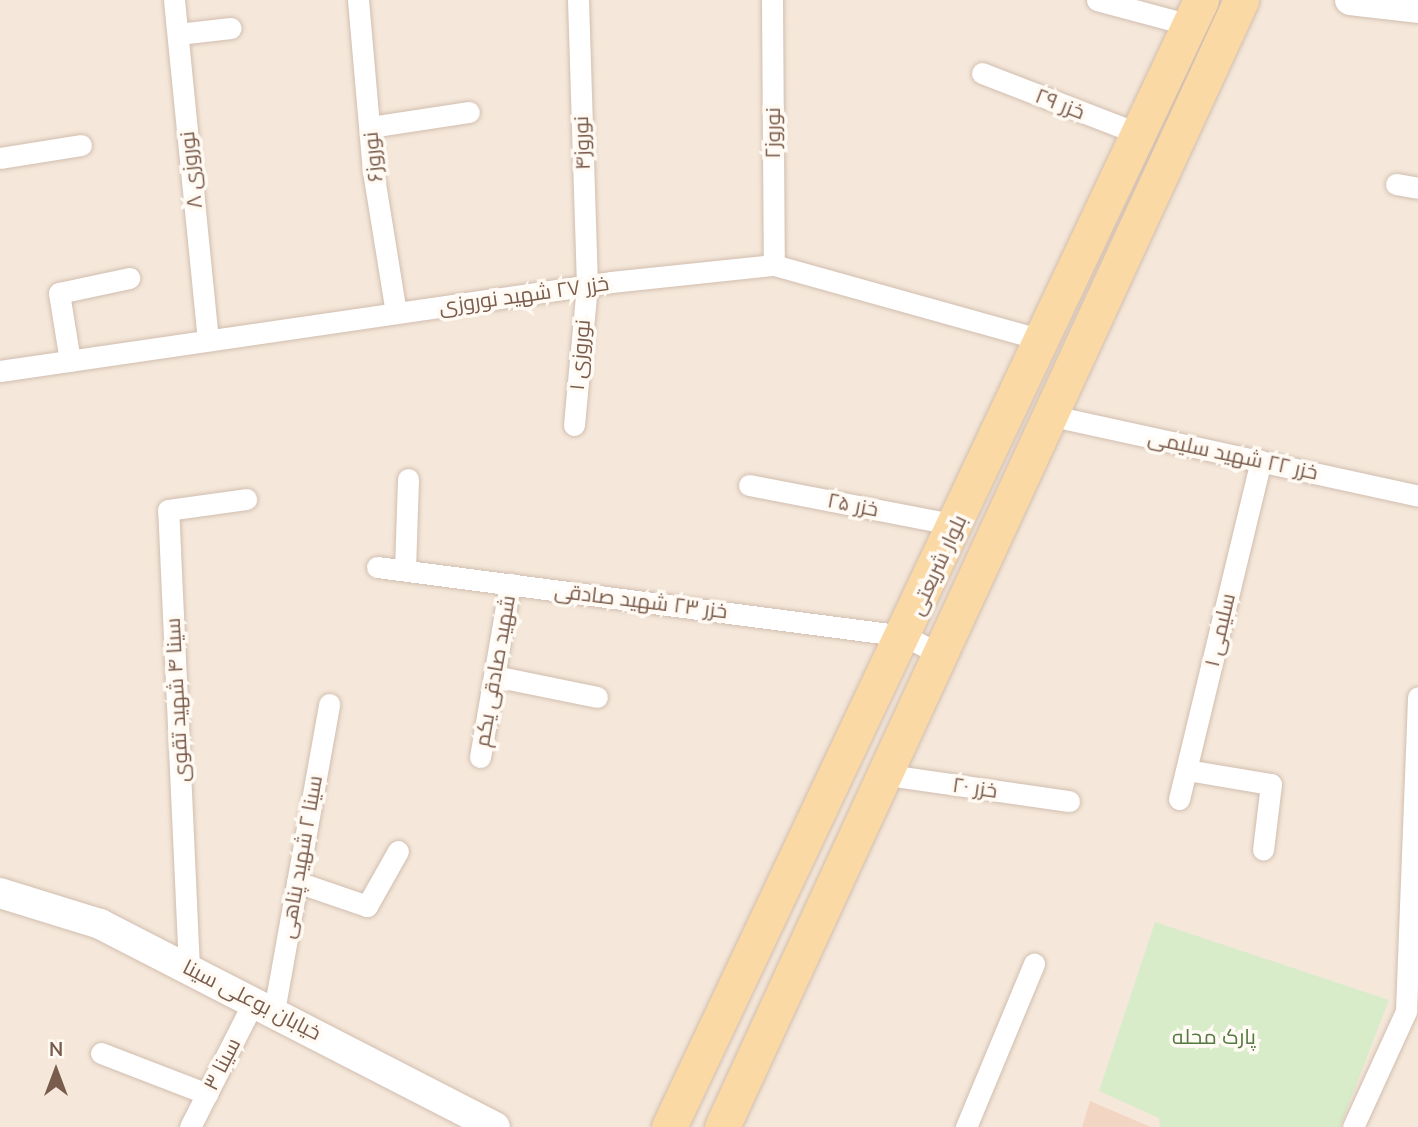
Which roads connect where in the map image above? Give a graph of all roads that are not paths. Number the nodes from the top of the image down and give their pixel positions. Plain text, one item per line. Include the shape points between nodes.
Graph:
1 (174, 0) edge
2 (358, 0) edge
3 (578, 0) edge
4 (772, 0) edge
5 (1097, 0) edge
6 (1241, 0) edge
7 (1350, 0) edge
8 (1418, 8) edge
9 (1196, 13) edge
10 (231, 28) dead end
11 (178, 34) junction
12 (982, 74) dead end
13 (469, 112) dead end
14 (370, 127) junction
15 (1139, 134) junction
16 (81, 145) dead end
17 (0, 158) edge
18 (1396, 184) dead end
19 (1418, 188) edge
20 (774, 265) junction
21 (129, 278) dead end
22 (587, 286) junction
23 (396, 313) junction
24 (208, 340) junction
25 (1042, 340) junction
26 (71, 361) junction
27 (0, 371) edge
28 (1048, 415) junction
29 (574, 425) dead end
30 (1261, 461) junction
31 (408, 479) dead end
32 (749, 485) dead end
33 (1418, 496) edge
34 (246, 499) dead end
35 (956, 525) junction
36 (377, 566) dead end
37 (405, 570) junction
38 (510, 584) junction
39 (905, 636) junction
40 (937, 653) junction
41 (494, 676) junction
42 (597, 697) dead end
43 (1418, 697) edge
44 (329, 704) dead end
45 (480, 757) dead end
46 (1187, 770) junction
47 (881, 774) junction
48 (1179, 799) dead end
49 (1069, 801) dead end
50 (1417, 814) edge
51 (1263, 850) dead end
52 (398, 851) dead end
53 (297, 882) junction
54 (0, 893) edge
55 (1415, 951) edge
56 (1034, 964) dead end
57 (189, 968) junction
58 (264, 1006) junction
59 (101, 1053) dead end
60 (207, 1094) junction
61 (485, 1125) edge
62 (190, 1127) edge
63 (669, 1127) edge
64 (723, 1127) edge
65 (966, 1127) edge
66 (1353, 1127) edge

1 - 11 street, نوروزی ۸
2 - 14 street, نوروز۶
3 - 22 street, نوروز۴
4 - 20 street, نوروز۲
5 - 9 street
6 - 28 main road, بلوار شریعتی
7 - 8 main road
9 - 15 main road, بلوار شریعتی
10 - 11 street
11 - 24 street, نوروزی ۸
12 - 15 street, خزر ۲۹
13 - 14 street
14 - 23 street, نوروز۶
15 - 25 main road, بلوار شریعتی
16 - 17 street
18 - 19 street
20 - 22 street, خزر ۲۷ شهید نوروزی
20 - 25 street, خزر ۲۷ شهید نوروزی
21 - 26 street via 59,293
22 - 23 street, خزر ۲۷ شهید نوروزی
22 - 29 street, نوروزی ۱
23 - 24 street, خزر ۲۷ شهید نوروزی
24 - 26 street, خزر ۲۷ شهید نوروزی
25 - 35 main road, بلوار شریعتی
26 - 27 street, خزر ۲۷ شهید نوروزی
28 - 30 street, خزر ۲۲ شهید سلیمی
28 - 40 main road, بلوار شریعتی
30 - 33 street, خزر ۲۲ شهید سلیمی
30 - 46 street, سلیمی ۱
31 - 37 street
32 - 35 street, خزر ۲۵
34 - 57 street, سینا ۴ شهید تقوی via 168,510
35 - 39 main road, بلوار شریعتی
36 - 37 street, خزر ۲۳ شهید صادقی
37 - 38 street, خزر ۲۳ شهید صادقی
38 - 39 street, خزر ۲۳ شهید صادقی
38 - 41 street, شهید صادقی یکم
39 - 40 street
39 - 63 main road, بلوار شریعتی
40 - 47 main road, بلوار شریعتی
41 - 42 street
41 - 45 street, شهید صادقی یکم
43 - 50 street
44 - 53 street, سینا ۲ شهید پناهی
46 - 48 street, سلیمی ۱
46 - 51 street via 1271,784
47 - 49 street, خزر ۲۰
47 - 64 main road, بلوار شریعتی
50 - 55 street
52 - 53 street via 368,906
53 - 58 street, سینا ۲ شهید پناهی
54 - 57 main road, خیابان بوعلی سینا via 100,924
55 - 66 street via 1406,1011
56 - 65 street
57 - 58 main road, خیابان بوعلی سینا
58 - 60 street, سینا ۳
58 - 61 main road, خیابان بوعلی سینا
59 - 60 street
60 - 62 street, سینا ۳

